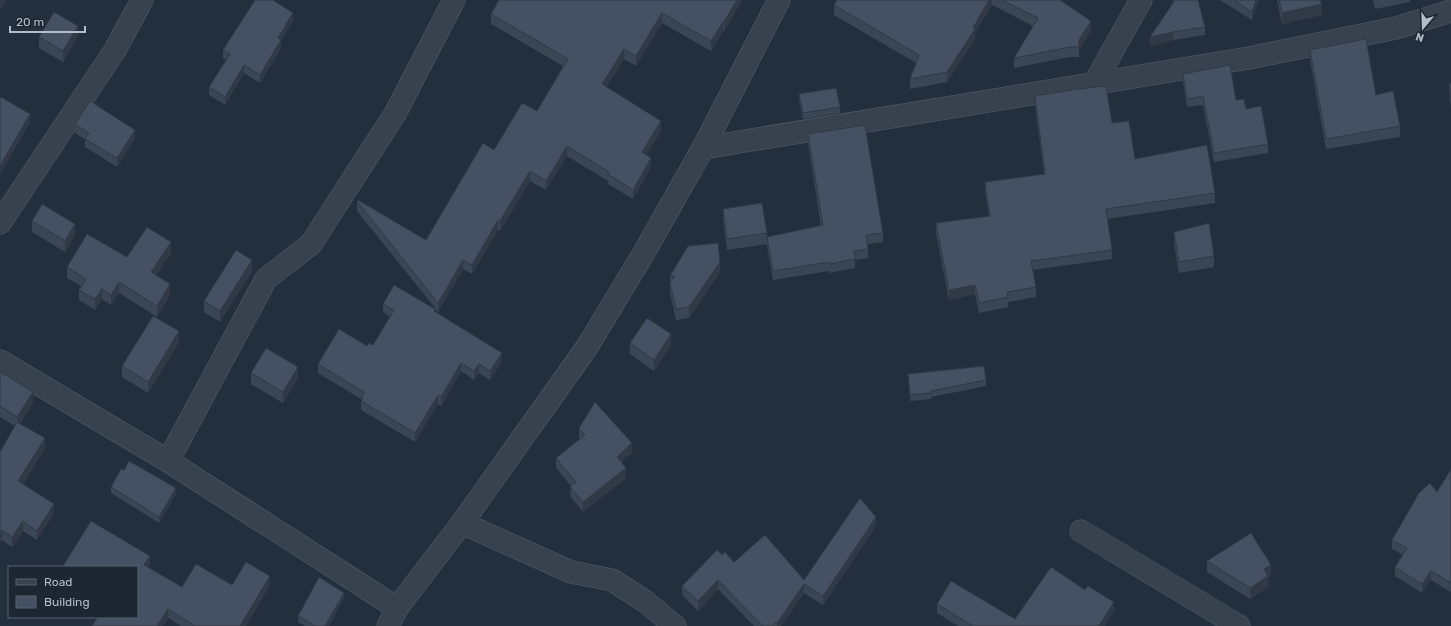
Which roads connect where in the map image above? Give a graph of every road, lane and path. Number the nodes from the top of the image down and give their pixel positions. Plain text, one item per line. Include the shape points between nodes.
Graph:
1 (142, 0) edge
2 (454, 0) edge
3 (779, 0) edge
4 (1141, 0) edge
5 (1451, 11) edge
6 (1094, 84) junction
7 (703, 148) junction
8 (0, 223) edge
9 (0, 361) edge
10 (168, 460) junction
11 (462, 523) junction
12 (1081, 531) dead end
13 (392, 617) edge
14 (675, 626) edge
15 (1239, 626) edge

1 - 8 street via 114,50
2 - 10 street via 396,112 311,244 266,279
3 - 7 street
4 - 6 street
5 - 6 street via 1380,32 1249,58
6 - 7 street
7 - 11 street via 587,347
9 - 10 street
10 - 13 street
11 - 13 street
11 - 14 street via 571,572 612,580 646,602
12 - 15 street

